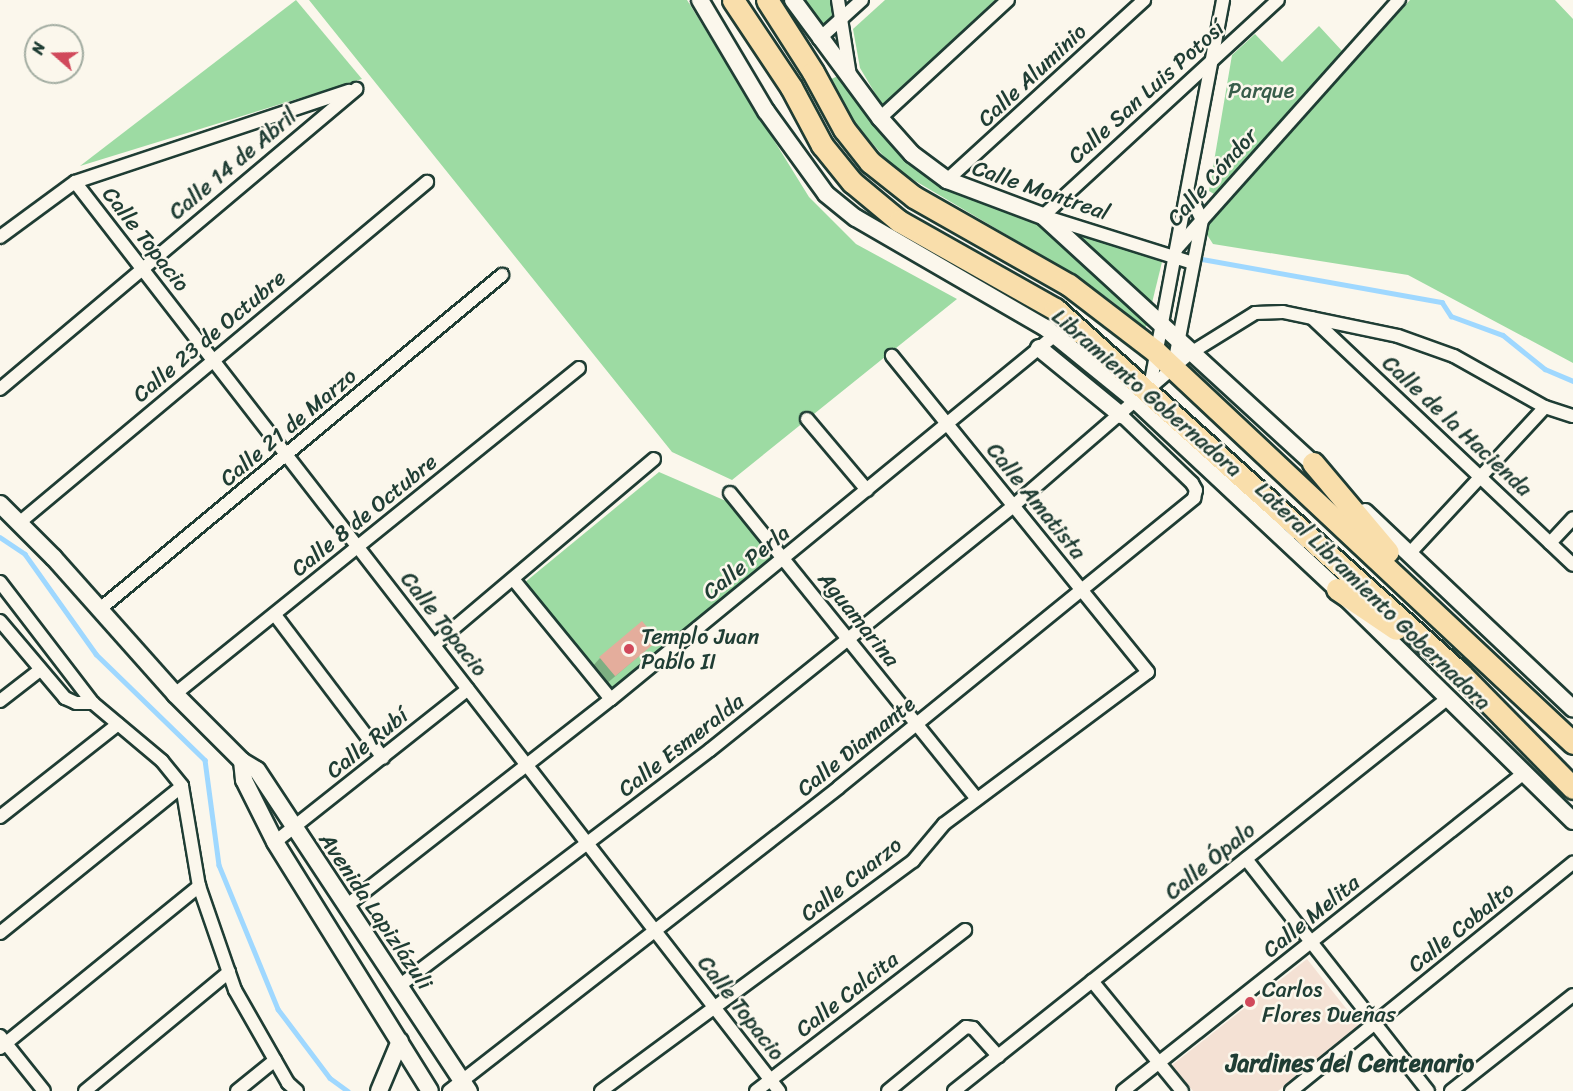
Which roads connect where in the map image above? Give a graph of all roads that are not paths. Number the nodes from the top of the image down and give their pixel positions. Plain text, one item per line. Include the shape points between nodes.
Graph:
1 (700, 0) edge
2 (733, 0) edge
3 (767, 0) edge
4 (793, 0) edge
5 (838, 0) edge
6 (862, 0) edge
7 (1008, 0) edge
8 (1144, 0) edge
9 (1222, 0) edge
10 (1278, 0) edge
11 (1399, 0) edge
12 (842, 18) junction
13 (819, 39) junction
14 (1213, 60) junction
15 (850, 77) junction
16 (880, 118) junction
17 (948, 180) junction
18 (75, 182) junction
19 (427, 182) dead end
20 (1188, 191) junction
21 (1043, 216) junction
22 (1202, 220) junction
23 (0, 237) edge
24 (1175, 254) junction
25 (1193, 263) junction
26 (142, 267) junction
27 (502, 276) dead end
28 (1312, 318) junction
29 (1160, 327) junction
30 (1055, 335) junction
31 (1039, 348) junction
32 (1183, 348) junction
33 (1155, 351) junction
34 (892, 356) dead end
35 (213, 359) junction
36 (579, 368) dead end
37 (1173, 369) junction
38 (0, 388) edge
39 (1143, 397) junction
40 (1545, 407) junction
41 (1121, 415) junction
42 (1573, 416) edge
43 (807, 419) dead end
44 (947, 424) junction
45 (287, 455) junction
46 (654, 459) dead end
47 (1313, 464) junction
48 (1480, 477) junction
49 (867, 490) junction
50 (730, 493) dead end
51 (0, 504) edge
52 (1013, 506) junction
53 (1573, 518) edge
54 (19, 523) junction
55 (1550, 543) junction
56 (358, 547) junction
57 (1409, 554) junction
58 (784, 559) junction
59 (1573, 565) edge
60 (513, 579) junction
61 (0, 582) edge
62 (1337, 589) junction
63 (1082, 590) junction
64 (100, 609) junction
65 (275, 615) junction
66 (0, 621) edge
67 (1455, 630) junction
68 (848, 639) junction
69 (434, 645) junction
70 (40, 670) junction
71 (1148, 672) joint
72 (1460, 673) junction
73 (468, 689) junction
74 (175, 694) junction
75 (1448, 698) junction
76 (611, 699) junction
77 (0, 702) edge
78 (93, 703) junction
79 (1573, 708) edge
80 (118, 724) junction
81 (917, 724) junction
82 (1571, 739) edge
83 (383, 758) junction
84 (242, 761) junction
85 (527, 766) junction
86 (1524, 773) junction
87 (182, 786) junction
88 (1573, 788) edge
89 (977, 799) junction
90 (0, 817) edge
91 (1573, 821) edge
92 (292, 829) junction
93 (275, 842) junction
94 (587, 843) junction
95 (1246, 859) junction
96 (1573, 863) edge
97 (199, 886) junction
98 (346, 906) junction
99 (964, 930) dead end
100 (0, 933) edge
101 (656, 933) junction
102 (1311, 943) junction
103 (229, 972) junction
104 (1092, 981) junction
105 (399, 986) junction
106 (1573, 995) edge
107 (715, 1008) junction
108 (1375, 1023) junction
109 (400, 1041) junction
110 (2, 1043) edge
111 (998, 1056) junction
112 (275, 1060) junction
113 (1159, 1064) junction
114 (770, 1080) junction
115 (460, 1088) edge
116 (44, 1091) edge
117 (85, 1091) edge
118 (237, 1091) edge
119 (297, 1091) edge
120 (379, 1091) edge
121 (430, 1091) edge
122 (601, 1091) edge
123 (756, 1091) edge
124 (779, 1091) edge
125 (888, 1091) edge
126 (954, 1091) edge
127 (1123, 1091) edge
128 (1182, 1091) edge
129 (1292, 1091) edge
130 (1428, 1091) edge
131 (1451, 1091) edge

1 - 30 street, Lateral Libramiento Gobernadora via 788,145 826,194 856,218
2 - 39 highway, Libramiento Gobernadora via 791,87 822,145 852,182 899,220 1055,309
3 - 33 highway, Libramiento Gobernadora via 844,129 870,162 914,197 1069,285
4 - 13 street
5 - 12 street, Calle Montreal
6 - 12 street
7 - 16 street
8 - 17 street, Calle Aluminio
9 - 14 street
10 - 14 street, Calle San Luis Potosí
11 - 22 street, Calle Cóndor
12 - 13 street
12 - 15 street, Calle Montreal
13 - 15 street
14 - 20 street
14 - 21 street, Calle San Luis Potosí
15 - 16 street, Calle Montreal
16 - 17 street, Calle Montreal via 912,154
17 - 21 street, Calle Montreal
18 - 23 street
18 - 26 street, Calle Topacio
18 - 26 street, Calle 14 de Abril via 356,89
19 - 35 street, Calle 23 de Octubre
20 - 22 street
20 - 24 street
21 - 24 street, Calle Montreal
21 - 29 street
22 - 24 street, Calle Cóndor
22 - 25 street
24 - 25 street, Calle Montreal
24 - 29 street
25 - 32 street
26 - 35 street, Calle Topacio
26 - 38 street, Calle 14 de Abril
27 - 45 street, Calle 21 de Marzo
28 - 32 street, Calle Esmeralda via 1283,312 1255,313
28 - 40 street, Calle Esmeralda via 1398,336 1454,356
28 - 48 street, Calle de la Hacienda
29 - 32 street
29 - 33 street
30 - 31 street, Calle Perla
30 - 39 street, Lateral Libramiento Gobernadora
31 - 41 street
31 - 44 street, Calle Perla
32 - 37 street, Calle Esmeralda
32 - 47 street
33 - 37 highway, Libramiento Gobernadora
33 - 39 street
34 - 44 street, Calle Amatista
35 - 45 street, Calle Topacio
35 - 54 street, Calle 23 de Octubre
36 - 56 street, Calle 8 de Octubre
37 - 39 street, Calle Esmeralda
37 - 67 highway, Libramiento Gobernadora
39 - 41 street, Calle Esmeralda
39 - 62 street, Lateral Libramiento Gobernadora
39 - 72 highway, Libramiento Gobernadora
40 - 42 street, Calle Esmeralda
40 - 48 street
41 - 52 street, Calle Esmeralda
41 - 63 street, Calle Diamante via 1196,490 1194,498
43 - 49 street
44 - 49 street, Calle Perla
44 - 52 street, Calle Amatista
45 - 56 street, Calle Topacio
45 - 64 street, Calle 21 de Marzo
46 - 60 street
47 - 57 street
47 - 67 highway
48 - 55 street, Calle de la Hacienda
48 - 57 street
49 - 58 street, Calle Perla
50 - 58 street, Aguamarina
51 - 54 street, Avenida Lapizlázuli
52 - 63 street, Calle Amatista
52 - 68 street, Calle Esmeralda
53 - 55 street
54 - 64 street, Avenida Lapizlázuli
55 - 59 street, Calle de la Hacienda
56 - 65 street, Calle 8 de Octubre
56 - 69 street, Calle Topacio
57 - 79 street
58 - 68 street, Aguamarina
58 - 76 street, Calle Perla
60 - 69 street
60 - 76 street
61 - 78 street
62 - 72 highway
62 - 75 street, Lateral Libramiento Gobernadora
63 - 71 street, Calle Amatista
63 - 81 street, Calle Diamante
64 - 74 street, Avenida Lapizlázuli
65 - 74 street, Calle 8 de Octubre
65 - 83 street
66 - 70 street
67 - 82 highway, Libramiento Gobernadora
68 - 81 street, Aguamarina
68 - 94 street, Calle Esmeralda
69 - 73 street, Calle Topacio
70 - 77 street
70 - 78 street via 65,698 76,704
71 - 89 street, Calle Cuarzo
72 - 88 highway, Libramiento Gobernadora
73 - 83 street, Calle Rubí
73 - 85 street, Calle Topacio
74 - 84 street, Avenida Lapizlázuli
75 - 86 street, Lateral Libramiento Gobernadora
75 - 95 street, Calle Ópalo
76 - 85 street, Calle Perla
78 - 80 street
80 - 87 street via 162,761
80 - 90 street
81 - 89 street, Aguamarina
81 - 101 street, Calle Diamante
83 - 92 street, Calle Rubí
84 - 92 street, Avenida Lapizlázuli via 257,770
84 - 93 street, Avenida Lapizlázuli via 244,780
85 - 94 street, Calle Topacio
85 - 98 street, Calle Perla
86 - 91 street, Lateral Libramiento Gobernadora
86 - 102 street, Calle Melita
87 - 97 street
87 - 100 street
89 - 107 street, Calle Cuarzo via 944,824 913,861
92 - 93 street, Calle Rubí
92 - 98 street, Avenida Lapizlázuli
93 - 109 street, Avenida Lapizlázuli
94 - 101 street, Calle Topacio
94 - 105 street, Calle Esmeralda
95 - 102 street
95 - 104 street, Calle Ópalo
96 - 108 street, Calle Cobalto
97 - 103 street
97 - 110 street
98 - 105 street, Avenida Lapizlázuli
99 - 114 street, Calle Calcita
101 - 107 street, Calle Topacio
101 - 115 street, Calle Diamante
102 - 108 street
102 - 113 street, Calle Melita
103 - 112 street
103 - 117 street
104 - 111 street, Calle Ópalo
104 - 113 street
105 - 115 street, Avenida Lapizlázuli
106 - 131 street
107 - 114 street, Calle Topacio
107 - 122 street, Calle Cuarzo
108 - 129 street, Calle Cobalto
108 - 130 street
109 - 120 street
109 - 121 street, Avenida Lapizlázuli
110 - 116 street
111 - 125 street via 972,1028 966,1027
111 - 126 street, Calle Ópalo
112 - 118 street
112 - 119 street
113 - 127 street, Calle Melita
113 - 128 street
114 - 123 street, Calle Calcita
114 - 124 street, Calle Topacio

